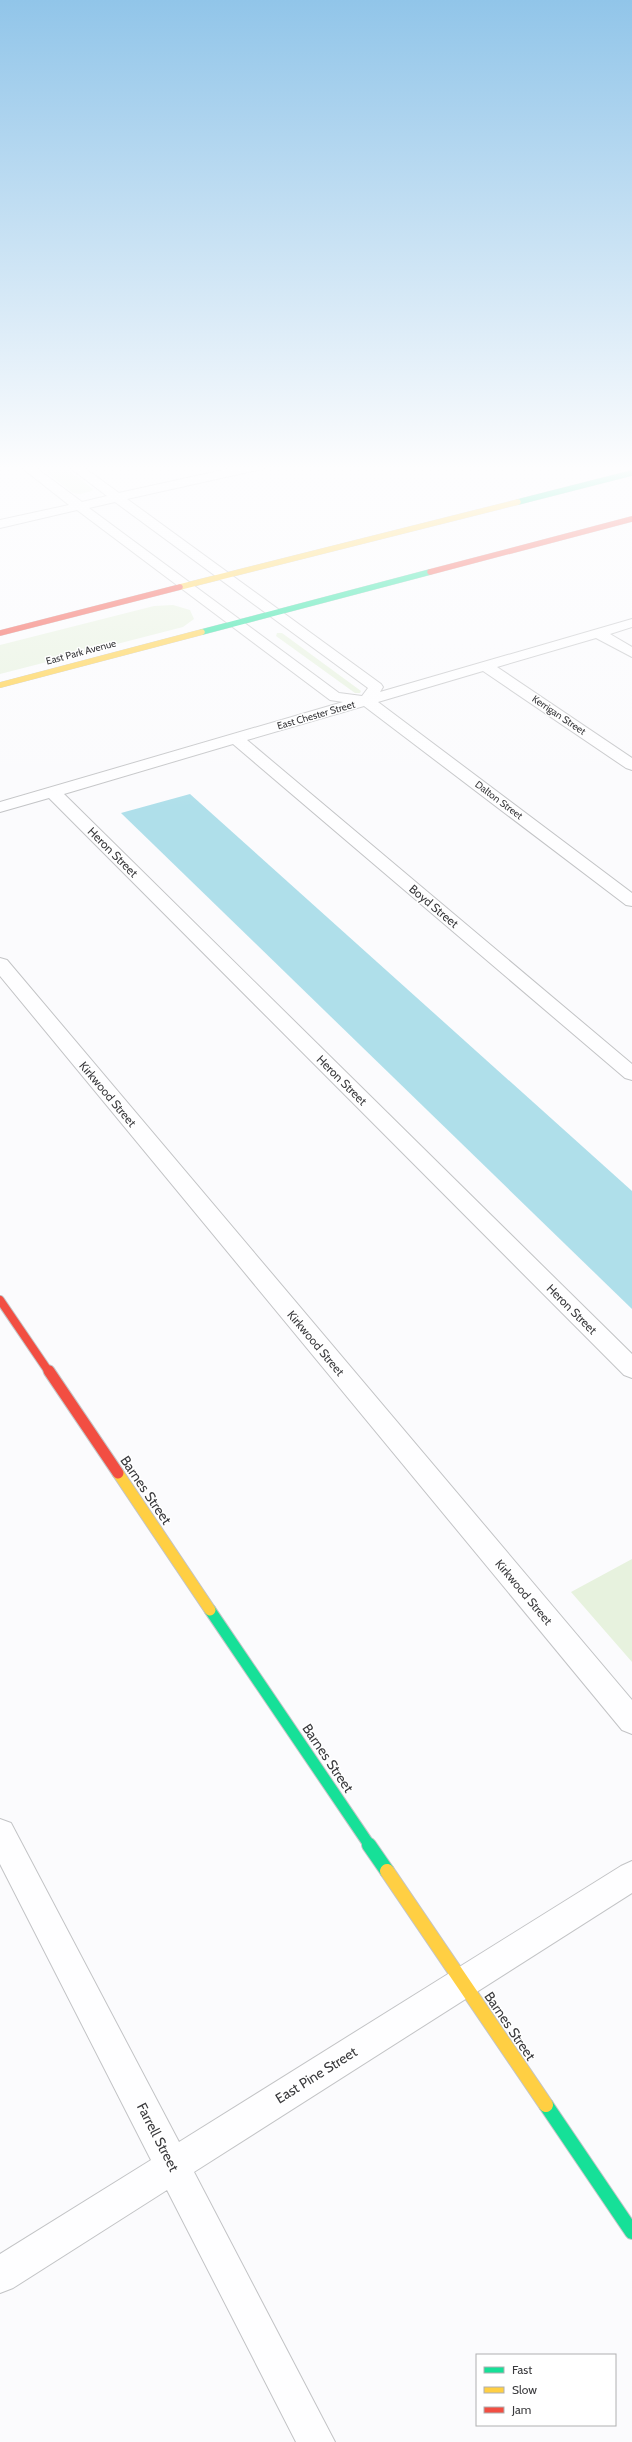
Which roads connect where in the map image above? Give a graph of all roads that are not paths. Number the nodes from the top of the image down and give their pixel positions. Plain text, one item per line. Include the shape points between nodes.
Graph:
1 (175, 578) edge
2 (221, 578) edge
3 (226, 578) edge
4 (407, 578) edge
5 (187, 587) junction
6 (274, 613) junction
7 (235, 623) junction
8 (632, 623) edge
9 (0, 633) edge
10 (598, 633) junction
11 (632, 653) edge
12 (486, 666) junction
13 (0, 685) edge
14 (366, 700) junction
15 (235, 738) junction
16 (632, 765) edge
17 (53, 792) junction
18 (0, 807) edge
19 (632, 901) edge
20 (0, 964) edge
21 (632, 1074) edge
22 (0, 1300) edge
23 (632, 1369) edge
24 (632, 1721) edge
25 (0, 1833) edge
26 (632, 1876) edge
27 (463, 1982) junction
28 (173, 2166) junction
29 (632, 2232) edge
30 (0, 2275) edge
31 (316, 2442) edge

1 - 5 street
2 - 5 main road
3 - 6 street
4 - 6 main road, East Park Avenue
5 - 7 street
5 - 9 main road
6 - 7 main road, East Park Avenue
6 - 14 street via 376,688
7 - 13 main road, East Park Avenue
7 - 14 street via 335,697
8 - 10 street, East Chester Street
10 - 11 street
10 - 12 street, East Chester Street
12 - 14 street, East Chester Street
12 - 16 street, Kerrigan Street
14 - 15 street, East Chester Street
14 - 19 street, Dalton Street
15 - 17 street, East Chester Street
15 - 21 street, Boyd Street
17 - 18 street, East Chester Street
17 - 23 street, Heron Street
20 - 24 street, Kirkwood Street
22 - 27 main road, Barnes Street
25 - 28 street, Farrell Street
26 - 27 street, East Pine Street
27 - 28 street, East Pine Street
27 - 29 main road, Barnes Street
28 - 30 street, East Pine Street
28 - 31 street, Farrell Street

